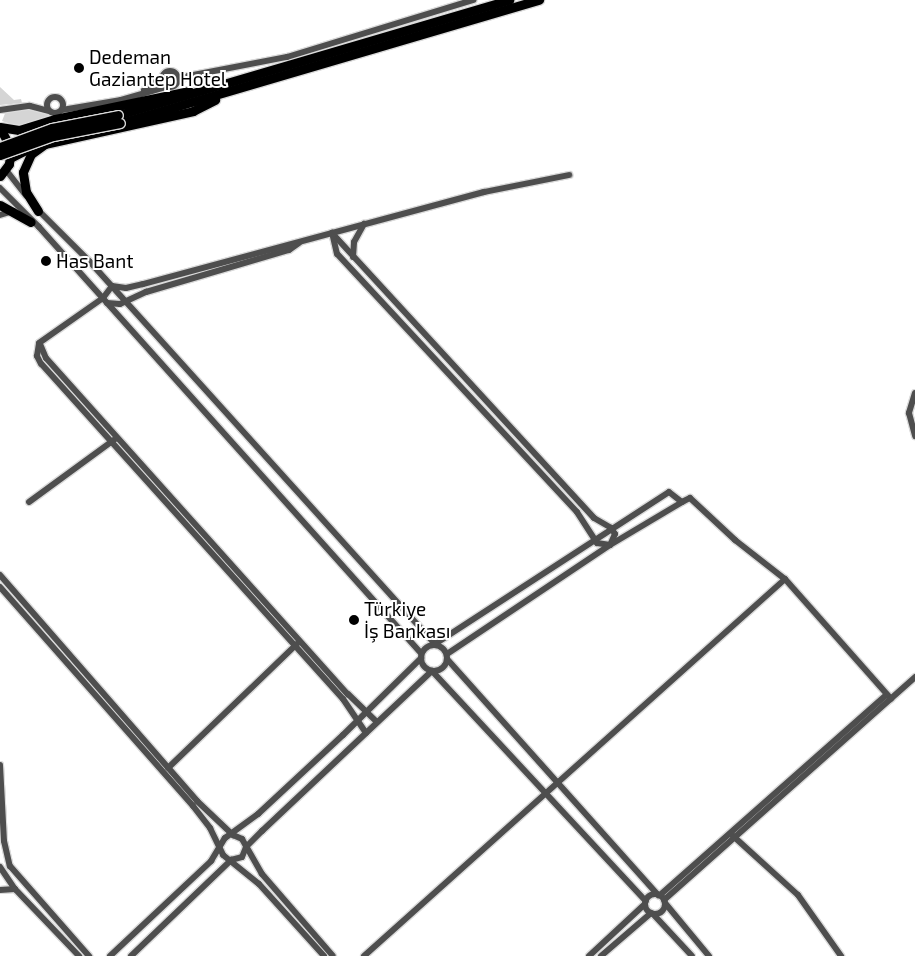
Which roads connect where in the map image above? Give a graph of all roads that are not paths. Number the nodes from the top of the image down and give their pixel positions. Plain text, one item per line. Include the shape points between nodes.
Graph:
1 (473, 0) edge
2 (509, 0) edge
3 (539, 0) edge
4 (175, 73) junction
5 (188, 76) junction
6 (162, 77) junction
7 (176, 84) junction
8 (166, 87) junction
9 (214, 88) junction
10 (141, 92) junction
11 (227, 92) junction
12 (48, 100) junction
13 (63, 102) junction
14 (30, 106) junction
15 (80, 106) junction
16 (62, 110) junction
17 (49, 111) junction
18 (0, 112) edge
19 (119, 119) junction
20 (0, 128) edge
21 (47, 143) junction
22 (0, 147) edge
23 (0, 155) edge
24 (10, 158) junction
25 (3, 173) edge
26 (569, 175) dead end
27 (0, 188) edge
28 (0, 205) edge
29 (14, 210) junction
30 (38, 210) junction
31 (0, 216) edge
32 (31, 222) junction
33 (364, 224) junction
34 (332, 233) junction
35 (353, 258) junction
36 (190, 274) junction
37 (112, 286) junction
38 (105, 301) junction
39 (125, 301) junction
40 (915, 393) edge
41 (915, 436) edge
42 (116, 438) junction
43 (29, 502) dead end
44 (682, 502) junction
45 (611, 528) junction
46 (595, 538) junction
47 (610, 545) junction
48 (0, 575) edge
49 (785, 579) junction
50 (0, 587) edge
51 (257, 597) junction
52 (298, 638) junction
53 (435, 644) junction
54 (296, 647) junction
55 (421, 655) junction
56 (447, 657) junction
57 (432, 671) junction
58 (915, 677) edge
59 (888, 697) junction
60 (368, 711) junction
61 (356, 722) junction
62 (377, 722) junction
63 (366, 733) junction
64 (0, 765) edge
65 (168, 768) junction
66 (556, 783) junction
67 (544, 794) junction
68 (233, 835) junction
69 (732, 836) junction
70 (246, 847) junction
71 (221, 848) junction
72 (231, 860) junction
73 (0, 867) edge
74 (14, 871) junction
75 (3, 878) edge
76 (15, 889) junction
77 (0, 890) edge
78 (662, 898) junction
79 (645, 903) junction
80 (652, 914) junction
81 (366, 954) edge
82 (79, 956) edge
83 (89, 956) edge
84 (110, 956) edge
85 (131, 956) edge
86 (324, 956) edge
87 (333, 956) edge
88 (360, 956) edge
89 (589, 956) edge
90 (601, 956) edge
91 (692, 956) edge
92 (709, 956) edge
93 (841, 956) edge

1 - 5 street via 287,57
2 - 9 highway
3 - 11 highway
4 - 5 street
4 - 6 street via 166,72
4 - 7 street
5 - 7 street
6 - 8 street
6 - 10 street
7 - 8 street
8 - 10 street
9 - 19 highway
9 - 20 highway via 73,115 18,130
10 - 15 street via 121,100
11 - 19 highway
11 - 21 highway via 193,111
12 - 13 street via 57,96
12 - 14 street
12 - 17 street
13 - 15 street
13 - 16 street
14 - 17 street
14 - 18 street
15 - 16 street
16 - 17 street
19 - 22 highway, bridge via 52,128
19 - 23 highway, bridge via 54,136
20 - 24 highway via 9,140
21 - 24 highway
21 - 30 highway via 30,154 23,172 26,192
24 - 25 highway
25 - 30 street
26 - 33 street via 484,192
27 - 32 street
28 - 29 highway
29 - 31 street
29 - 32 highway
30 - 37 street
32 - 38 street
33 - 34 street
33 - 35 street via 354,242
34 - 35 street
34 - 36 street
34 - 46 street via 337,254 577,512
35 - 45 street via 594,518
36 - 37 street via 126,288
36 - 39 street
37 - 38 street
37 - 39 street
38 - 39 street via 114,305
38 - 42 street via 40,343 37,356 41,364
38 - 55 street
39 - 53 street
40 - 41 street via 909,413
42 - 43 street
42 - 51 street
44 - 45 street via 669,492
44 - 47 street
44 - 49 street via 690,498 735,540
45 - 46 street
45 - 47 street via 615,534
46 - 47 street via 597,543
46 - 53 street
47 - 56 street
48 - 65 street
49 - 59 street
49 - 66 street
50 - 71 street via 193,806
51 - 52 street
51 - 54 street
52 - 54 street
52 - 60 street via 348,694
53 - 55 street via 425,648
53 - 56 street
54 - 61 street via 343,699
54 - 65 street
55 - 57 street via 424,667
55 - 60 street
56 - 57 street via 443,668
56 - 66 street
57 - 62 street
57 - 67 street
58 - 59 street
59 - 69 street
60 - 61 street
60 - 62 street
61 - 63 street
61 - 68 street
62 - 63 street
63 - 70 street
64 - 74 street via 6,855
65 - 68 street
66 - 67 street
66 - 78 street
67 - 79 street
67 - 81 street
68 - 70 street via 242,839
68 - 71 street via 225,838
69 - 78 street
69 - 93 street via 798,895
70 - 72 street via 242,857
70 - 87 street via 262,874
71 - 72 street via 223,855
71 - 84 street
72 - 85 street
72 - 86 street via 259,884
73 - 75 street
74 - 75 street
74 - 83 street
75 - 76 street
76 - 77 street
76 - 82 street
78 - 79 street via 652,895
78 - 80 street via 662,912
78 - 92 street
79 - 80 street
79 - 89 street
80 - 90 street
80 - 91 street
81 - 88 street

